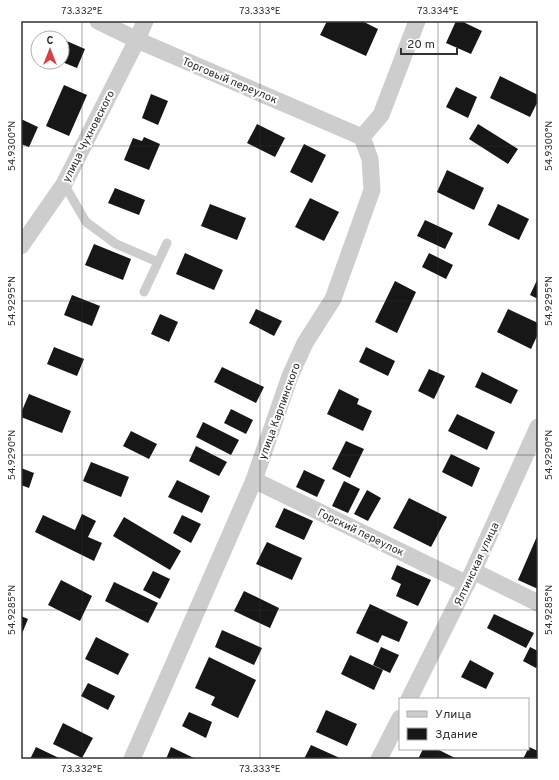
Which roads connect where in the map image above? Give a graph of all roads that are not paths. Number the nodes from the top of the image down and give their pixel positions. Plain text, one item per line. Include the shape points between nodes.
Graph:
1 (98, 21) edge
2 (145, 21) edge
3 (417, 21) edge
4 (137, 40) junction
5 (362, 137) junction
6 (64, 184) junction
7 (167, 243) dead end
8 (21, 246) edge
9 (158, 262) junction
10 (144, 292) dead end
11 (538, 427) edge
12 (254, 480) junction
13 (470, 578) junction
14 (538, 603) edge
15 (410, 698) edge
16 (399, 720) edge
17 (132, 759) edge
18 (379, 759) edge

1 - 4 street, Торговый переулок
2 - 4 street, улица Чухновского
3 - 5 street via 381,115
4 - 5 street, Торговый переулок
4 - 6 street, улица Чухновского
5 - 12 street, улица Карпинского via 370,159 372,190 332,299 305,343 290,376
6 - 8 street, улица Чухновского
6 - 9 lane via 86,222 116,244
7 - 9 lane
9 - 10 lane
11 - 13 street, Ялтинская улица
12 - 13 street, Горский переулок
12 - 17 street, улица Карпинского
13 - 14 street, Горский переулок
13 - 15 street, Ялтинская улица
16 - 18 street

